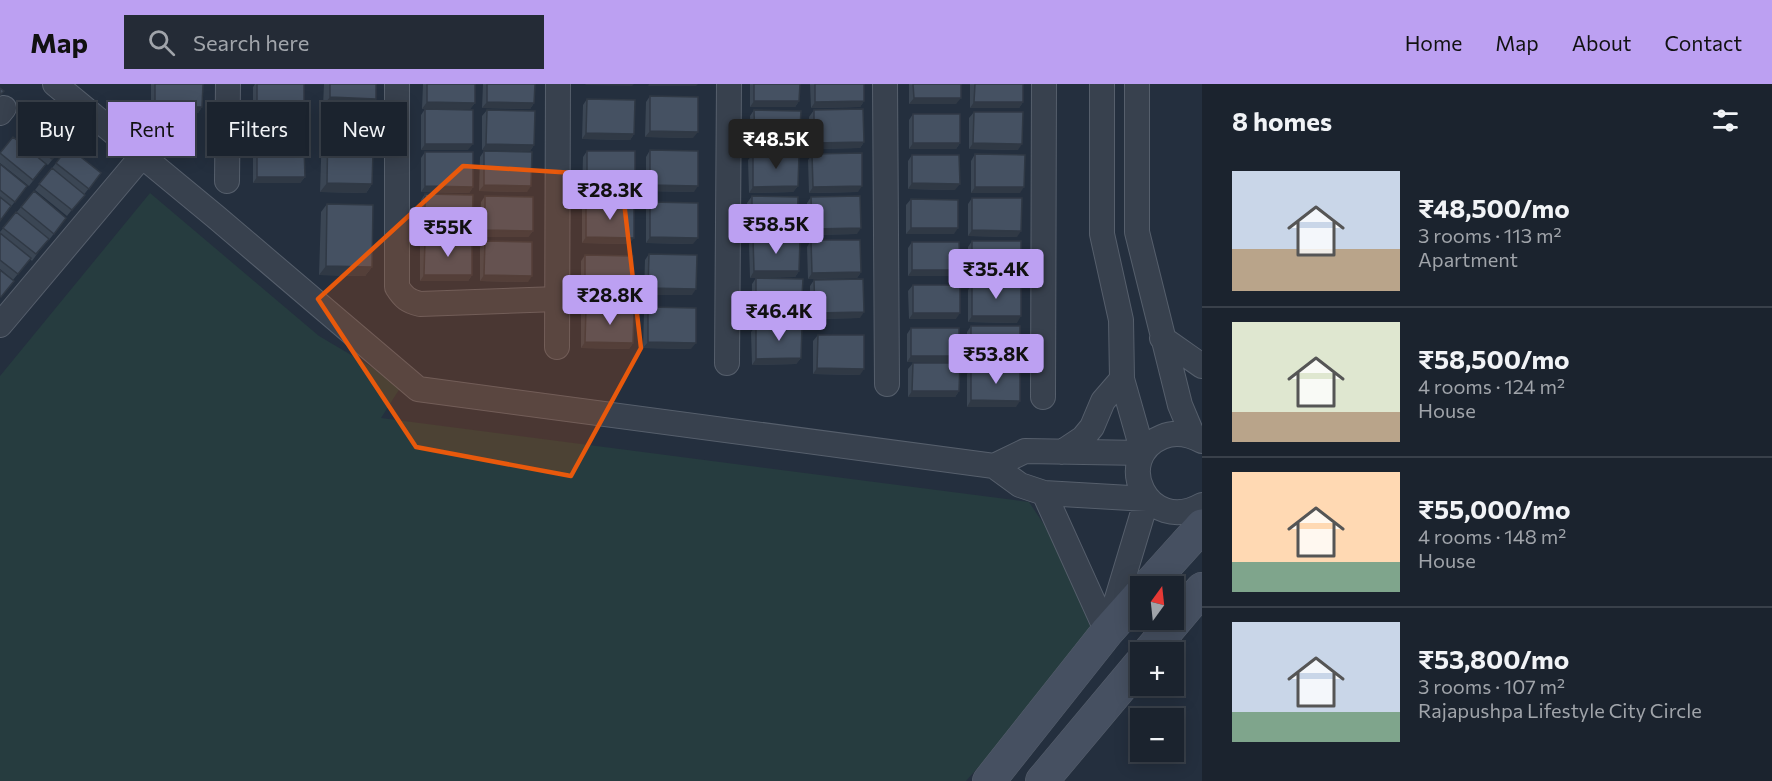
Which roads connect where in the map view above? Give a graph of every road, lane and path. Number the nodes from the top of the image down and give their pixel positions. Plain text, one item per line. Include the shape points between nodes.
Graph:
1 (56, 84) edge
2 (228, 84) edge
3 (397, 84) edge
4 (558, 84) edge
5 (729, 84) edge
6 (885, 84) edge
7 (1044, 84) edge
8 (1102, 84) edge
9 (1137, 84) edge
10 (108, 128) edge
11 (142, 156) joint
12 (227, 181) dead end
13 (558, 300) junction
14 (0, 326) edge
15 (1162, 338) junction
16 (557, 347) dead end
17 (727, 363) dead end
18 (1202, 366) edge
19 (1122, 379) junction
20 (887, 384) dead end
21 (1043, 397) dead end
22 (1198, 439) edge
23 (1062, 452) junction
24 (1143, 453) junction
25 (994, 465) junction
26 (1044, 493) junction
27 (1147, 499) junction
28 (1202, 505) edge
29 (1194, 530) edge
30 (1156, 576) edge
31 (1202, 589) edge
32 (1130, 606) edge
33 (1107, 632) junction
34 (1157, 642) edge
35 (1130, 676) edge
36 (988, 781) edge
37 (1042, 781) edge

1 - 10 street
2 - 12 street
3 - 13 street via 396,287 406,300 420,304
4 - 13 street
5 - 17 street
6 - 20 street
7 - 21 street
8 - 19 street via 1102,234 1121,320
9 - 15 street via 1137,232
11 - 14 street
11 - 25 street via 418,389
13 - 16 street
15 - 18 street
15 - 22 street via 1180,405
19 - 23 street via 1103,401 1083,438
19 - 24 street
22 - 24 street via 1171,434 1150,444
23 - 24 street
23 - 25 street via 1025,451
24 - 27 street via 1138,477
25 - 26 street via 1020,485
26 - 27 street
26 - 33 street
27 - 29 street
27 - 33 street
28 - 29 street via 1190,511
29 - 30 street
31 - 34 street
32 - 33 street
33 - 36 street
35 - 37 street

